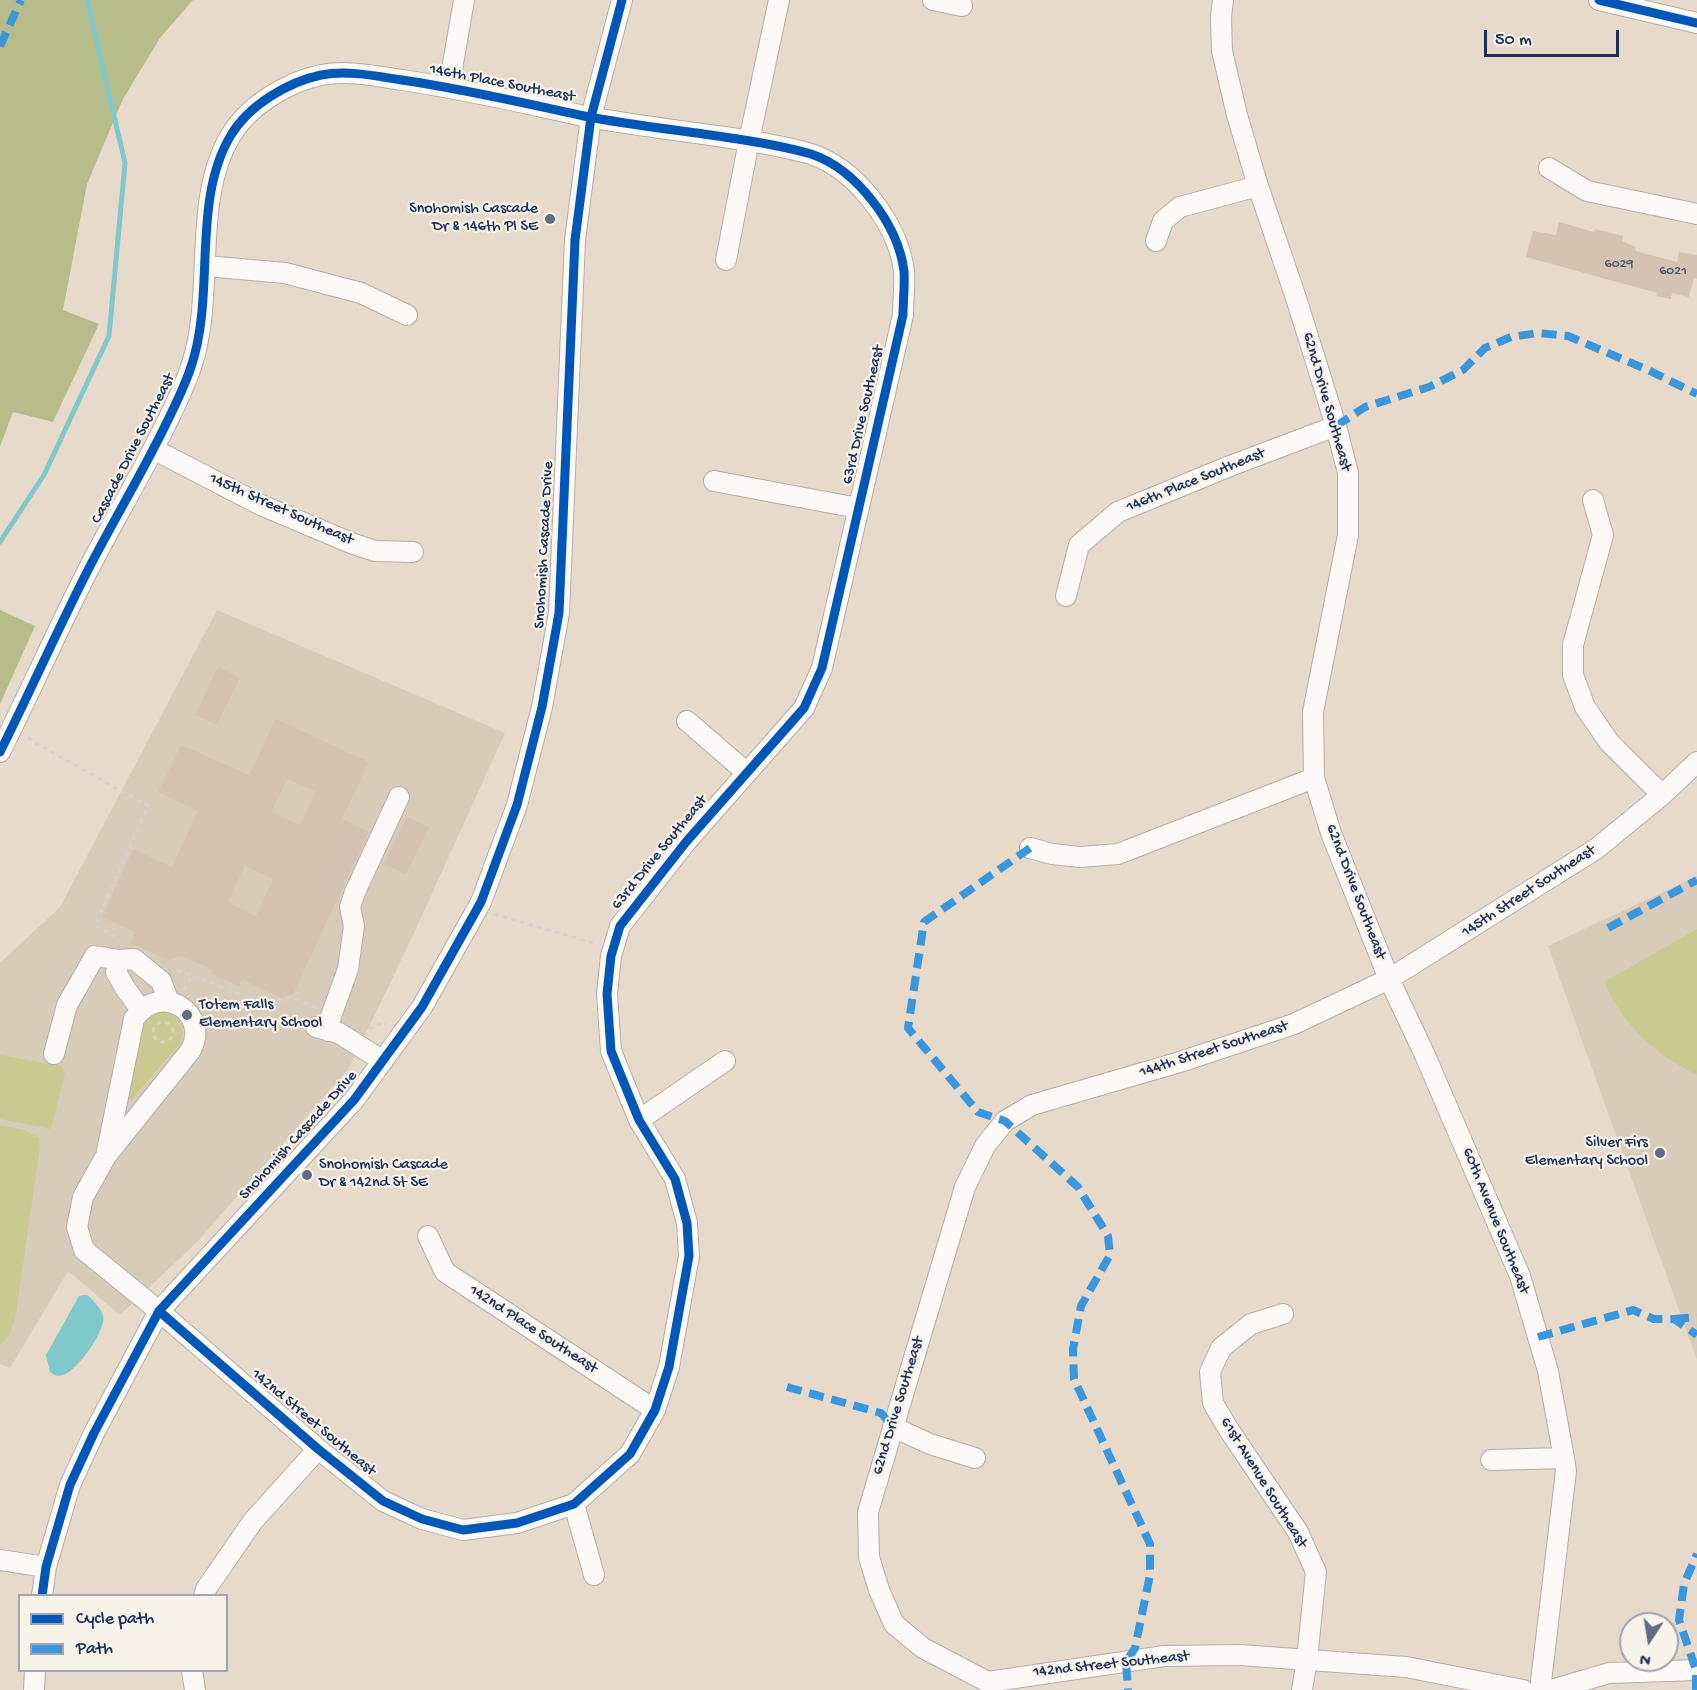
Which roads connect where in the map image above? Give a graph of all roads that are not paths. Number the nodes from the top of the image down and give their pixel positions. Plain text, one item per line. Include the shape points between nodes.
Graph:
1 (464, 0) edge
2 (622, 0) edge
3 (779, 0) edge
4 (933, 0) edge
5 (1223, 0) edge
6 (1599, 0) edge
7 (962, 6) dead end
8 (1697, 23) edge
9 (449, 87) junction
10 (250, 111) joint
11 (591, 117) junction
12 (749, 141) junction
13 (1549, 168) dead end
14 (855, 182) joint
15 (1258, 186) junction
16 (1697, 214) edge
17 (1156, 241) dead end
18 (726, 260) dead end
19 (206, 266) junction
20 (407, 315) dead end
21 (1336, 426) junction
22 (153, 449) junction
23 (714, 481) dead end
24 (1593, 500) dead end
25 (858, 508) junction
26 (413, 552) dead end
27 (1066, 596) dead end
28 (687, 721) dead end
29 (0, 752) edge
30 (1697, 762) edge
31 (746, 772) junction
32 (1314, 778) junction
33 (1662, 795) junction
34 (399, 797) dead end
35 (1030, 848) dead end
36 (122, 951) junction
37 (1389, 979) junction
38 (169, 1002) junction
39 (141, 1010) junction
40 (54, 1054) dead end
41 (382, 1061) junction
42 (725, 1061) dead end
43 (1032, 1105) joint
44 (639, 1120) junction
45 (106, 1156) junction
46 (428, 1236) dead end
47 (159, 1311) junction
48 (1282, 1314) dead end
49 (655, 1410) junction
50 (893, 1427) junction
51 (318, 1449) junction
52 (975, 1458) dead end
53 (1564, 1458) junction
54 (1491, 1460) dead end
55 (574, 1504) junction
56 (463, 1530) joint
57 (0, 1560) edge
58 (46, 1567) junction
59 (594, 1575) dead end
60 (42, 1594) edge
61 (205, 1594) edge
62 (1308, 1659) junction
63 (1697, 1670) edge
64 (35, 1672) edge
65 (192, 1672) edge
66 (987, 1686) edge
67 (34, 1690) edge
68 (195, 1690) edge
69 (1302, 1690) edge
70 (1523, 1690) edge
71 (1540, 1690) edge
72 (1551, 1690) edge

1 - 9 street
2 - 11 street, Snohomish Cascade Drive
3 - 12 street
4 - 7 street
5 - 15 street, 62nd Drive Southeast via 1222,51
6 - 8 street
9 - 10 street, 146th Place Southeast via 355,73 321,75 287,87
9 - 11 street, 146th Place Southeast
10 - 19 street, Cascade Drive Southeast via 231,135 218,164 207,215
11 - 12 street, 146th Place Southeast
11 - 41 street, Snohomish Cascade Drive via 574,240 559,613 542,707 517,805 477,909 422,1007
12 - 14 street, 146th Place Southeast via 813,155
12 - 18 street
13 - 16 street via 1587,190
14 - 25 street, 63rd Drive Southeast via 877,205 894,237 904,270 903,315
15 - 17 street via 1180,207 1163,221
15 - 21 street, 62nd Drive Southeast
19 - 20 street via 285,273 361,293
19 - 22 street, Cascade Drive Southeast via 202,320 192,366
21 - 27 street, 146th Place Southeast via 1118,512 1080,545
21 - 32 street, 62nd Drive Southeast via 1348,473 1348,535 1313,712
22 - 26 street, 145th Street Southeast via 261,505 351,543 375,551
22 - 29 street, Cascade Drive Southeast via 87,573
23 - 25 street
24 - 33 street via 1603,536 1573,645 1573,675 1585,707 1609,742
25 - 31 street, 63rd Drive Southeast via 822,668 804,708
28 - 31 street
30 - 33 street
31 - 44 street, 63rd Drive Southeast via 620,926 607,994 611,1052
32 - 35 street via 1118,854 1080,857
32 - 37 street, 62nd Drive Southeast via 1331,833
33 - 37 street, 145th Street Southeast via 1596,849
34 - 41 street via 350,907 354,926 348,969 325,1024
36 - 38 street via 161,981
36 - 39 street via 116,972
36 - 40 street via 95,956 67,1005
37 - 43 street, 144th Street Southeast via 1294,1024
37 - 53 street, 60th Avenue Southeast via 1520,1276 1548,1371
38 - 39 street via 154,1002
38 - 45 street via 192,1019 196,1026 195,1043
39 - 45 street via 134,1019 129,1039
41 - 47 street, Snohomish Cascade Drive via 354,1100
42 - 44 street
43 - 50 street, 62nd Drive Southeast via 1005,1121 985,1146 965,1187
44 - 49 street, 63rd Drive Southeast via 675,1179 687,1223 689,1256 669,1367
45 - 47 street, 142nd Street Southeast via 83,1197 77,1227 84,1250
46 - 49 street, 142nd Place Southeast via 445,1272
47 - 51 street, 142nd Street Southeast
47 - 58 street, Snohomish Cascade Drive via 70,1485
48 - 62 street, 61st Avenue Southeast via 1251,1324 1221,1348 1210,1372 1213,1403 1298,1532 1316,1572
49 - 55 street, 63rd Drive Southeast via 630,1454
50 - 52 street
50 - 66 street, 62nd Drive Southeast via 868,1512 869,1557 879,1590 894,1624 923,1648
51 - 56 street, 142nd Street Southeast via 383,1501 422,1519
51 - 61 street via 253,1521
53 - 54 street
53 - 71 street, 60th Avenue Southeast via 1566,1471
55 - 56 street, 63rd Drive Southeast via 517,1523
55 - 59 street
57 - 58 street
58 - 60 street, Snohomish Cascade Drive
62 - 66 street, 142nd Street Southeast via 1164,1656
62 - 69 street, 61st Avenue Southeast
62 - 70 street, 142nd Street Southeast via 1406,1667
63 - 72 street via 1609,1674
64 - 67 street
65 - 68 street

